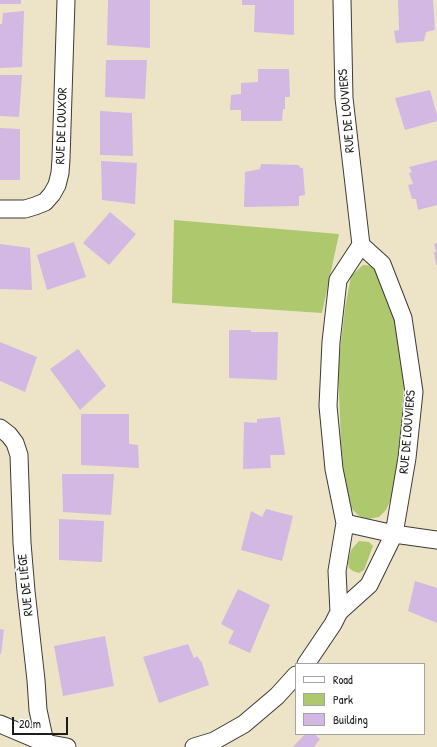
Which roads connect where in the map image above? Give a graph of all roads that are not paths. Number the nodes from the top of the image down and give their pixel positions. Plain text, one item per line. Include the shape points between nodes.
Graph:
1 (66, 0) edge
2 (342, 0) edge
3 (0, 209) edge
4 (361, 245) junction
5 (0, 428) edge
6 (345, 523) junction
7 (394, 534) junction
8 (437, 540) edge
9 (338, 612) junction
10 (307, 663) edge
11 (295, 676) edge
12 (0, 724) edge
13 (216, 744) edge
14 (46, 745) edge
15 (67, 747) edge
16 (194, 747) edge

1 - 3 street, RUE DE LOUXOR via 61,159 57,185 44,202 25,209
2 - 4 street, RUE DE LOUVIERS via 344,98
4 - 6 street, RUE DE LOUVIERS via 338,280 331,342 328,406 334,469
4 - 7 street, RUE DE LOUVIERS via 382,264 403,318 414,392 407,458
5 - 14 street, RUE DE LIÈGE via 15,443 19,455 26,591 38,710
6 - 7 street
6 - 9 street, RUE DE LOUVIERS via 338,571
7 - 8 street
7 - 9 street, RUE DE LOUVIERS via 369,585
9 - 10 street, RUE DE LOUVIERS
11 - 13 street via 278,696 256,715
12 - 14 street
13 - 16 street
14 - 15 street

